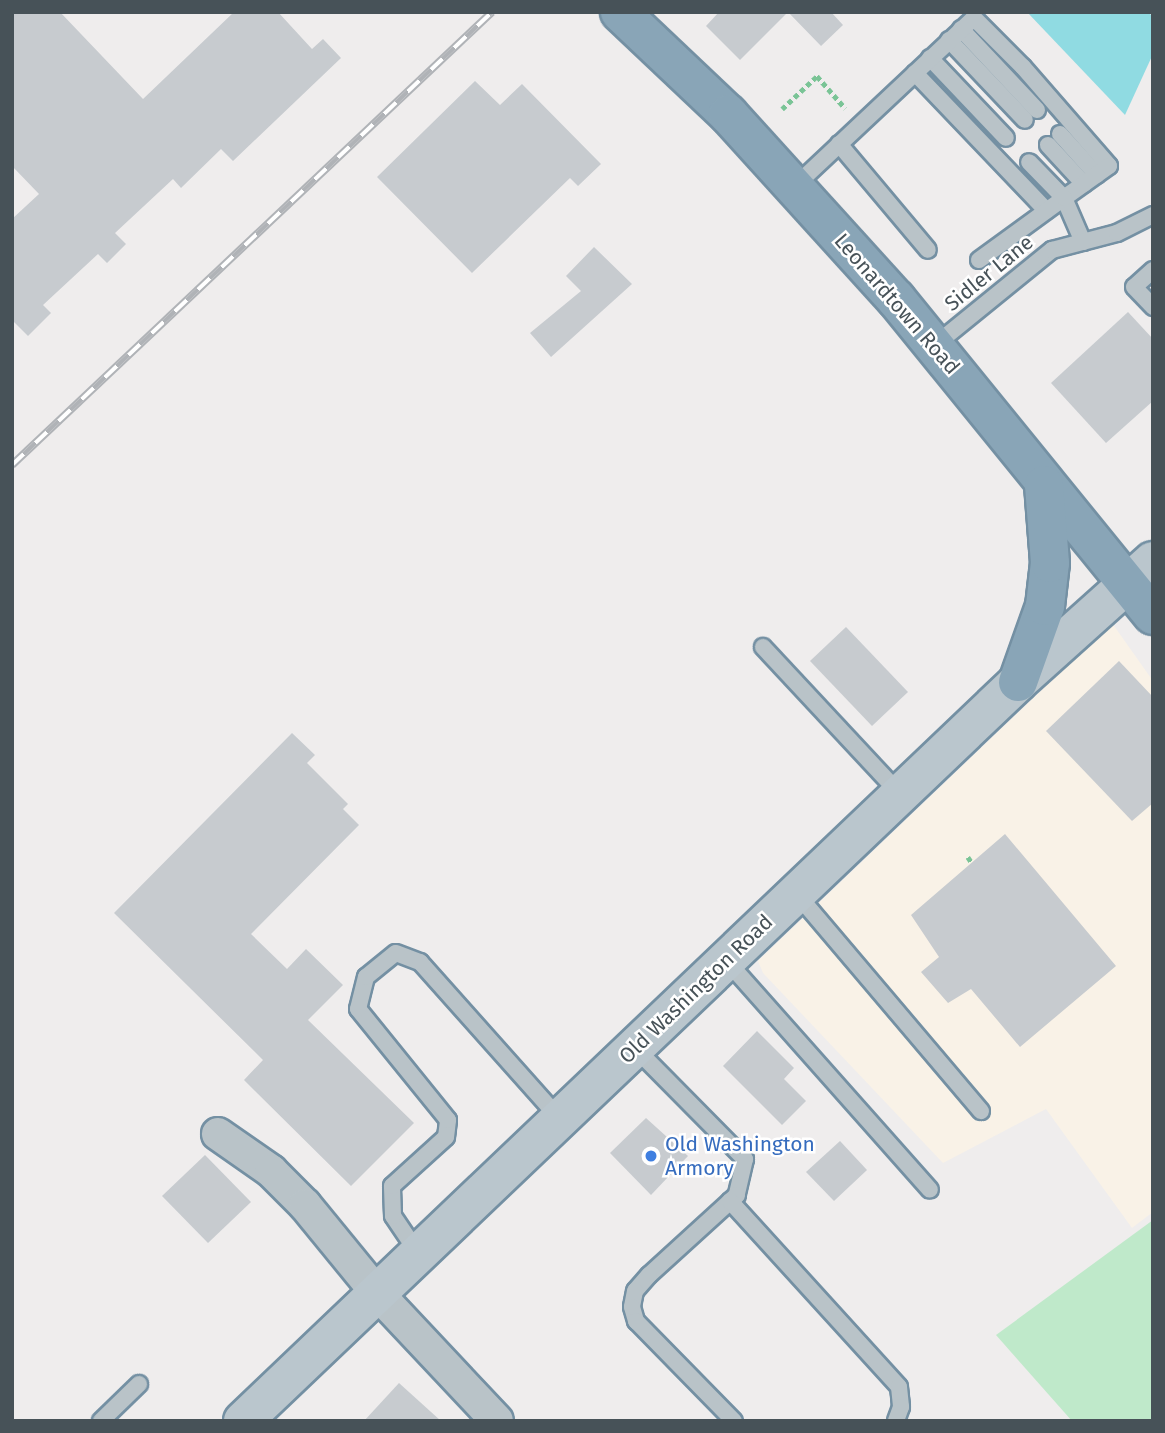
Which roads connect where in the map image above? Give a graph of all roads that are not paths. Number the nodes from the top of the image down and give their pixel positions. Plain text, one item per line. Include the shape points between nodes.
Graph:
1 (620, 12) edge
2 (955, 35) junction
3 (930, 58) junction
4 (915, 73) junction
5 (1031, 115) dead end
6 (1006, 138) dead end
7 (1054, 139) dead end
8 (839, 144) junction
9 (1028, 162) dead end
10 (1091, 179) junction
11 (795, 186) junction
12 (1064, 198) junction
13 (1046, 210) junction
14 (1153, 215) edge
15 (1083, 242) junction
16 (928, 250) dead end
17 (979, 260) dead end
18 (1153, 270) edge
19 (1153, 307) edge
20 (935, 345) junction
21 (1044, 485) junction
22 (1141, 573) edge
23 (1153, 615) edge
24 (763, 647) dead end
25 (1018, 682) junction
26 (900, 794) junction
27 (796, 893) junction
28 (726, 960) junction
29 (634, 1047) junction
30 (981, 1111) dead end
31 (560, 1119) junction
32 (218, 1134) dead end
33 (930, 1190) dead end
34 (730, 1201) junction
35 (418, 1253) junction
36 (377, 1293) junction
37 (139, 1384) dead end
38 (101, 1421) edge
39 (243, 1421) edge
40 (497, 1421) edge
41 (734, 1421) edge
42 (896, 1421) edge

1 - 11 highway, Leonardtown Road via 728,114
2 - 3 lane
2 - 5 lane
2 - 10 lane via 974,18 1023,67 1110,166
3 - 4 lane
3 - 6 lane
4 - 8 lane
4 - 13 lane
7 - 10 lane
8 - 11 lane
8 - 16 lane
9 - 12 lane
10 - 12 lane
11 - 20 highway, Leonardtown Road
12 - 13 lane
12 - 15 lane
13 - 17 lane
14 - 15 lane, Sidler Lane via 1118,233
15 - 20 lane, Sidler Lane via 1052,250
18 - 19 lane via 1134,288
20 - 21 highway, Leonardtown Road
21 - 22 highway, Leonardtown Road
21 - 25 highway via 1050,563 1045,606
22 - 23 highway, Leonardtown Road
22 - 25 main road, Old Washington Road
24 - 26 lane
25 - 26 main road, Old Washington Road
26 - 27 main road, Old Washington Road
27 - 28 main road, Old Washington Road
27 - 30 lane
28 - 29 main road, Old Washington Road
28 - 33 lane
29 - 31 main road, Old Washington Road
29 - 34 lane via 745,1159 744,1174
31 - 35 main road, Old Washington Road
31 - 35 lane via 420,962 396,953 366,977 358,1009 448,1121 446,1137 392,1186 393,1216
32 - 36 street via 288,1188
34 - 41 lane via 635,1291 632,1307 636,1321
34 - 42 lane via 900,1387
35 - 36 main road, Old Washington Road
36 - 39 main road, Old Washington Road
36 - 40 street
37 - 38 lane

